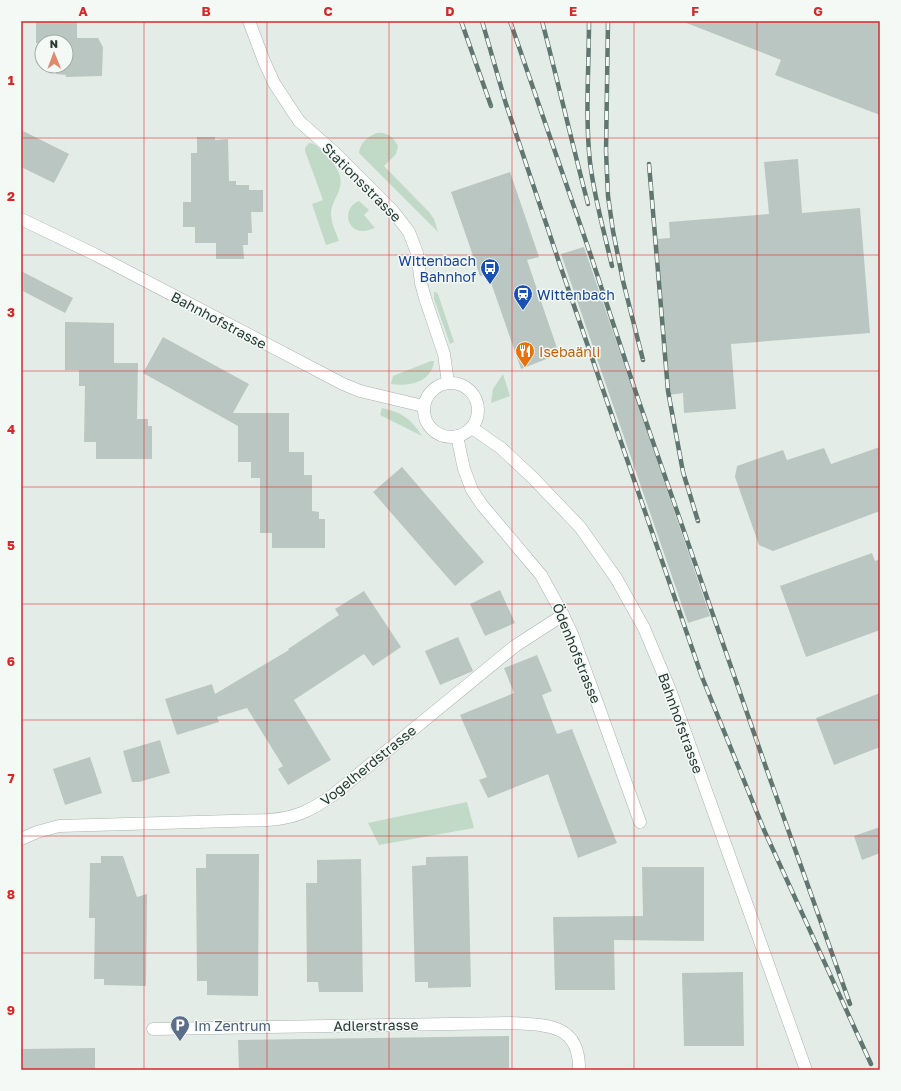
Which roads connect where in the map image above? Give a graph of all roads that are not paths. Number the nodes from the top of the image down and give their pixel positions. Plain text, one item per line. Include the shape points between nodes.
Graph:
1 (249, 21) edge
2 (21, 219) edge
3 (448, 382) junction
4 (424, 406) junction
5 (472, 428) junction
6 (457, 436) junction
7 (563, 615) junction
8 (640, 822) dead end
9 (21, 839) edge
10 (153, 1028) dead end
11 (579, 1065) edge
12 (806, 1070) edge

1 - 3 street, Stationsstrasse via 274,83 299,121 388,205 409,232 417,253 425,298 444,354
2 - 4 street, Bahnhofstrasse via 96,255 342,384 360,392
3 - 4 street via 432,390 426,397
3 - 5 street via 465,386 476,399 478,414
4 - 6 street via 425,421 435,433 442,436
5 - 6 street
5 - 12 street, Bahnhofstrasse via 506,452 580,527 616,578 644,628 670,690
6 - 7 street, Ödenhofstrasse via 464,469 472,490 540,575
7 - 8 street, Ödenhofstrasse
7 - 9 street, Vogelherdstrasse via 515,646 333,794 314,808 293,817 268,820 58,826
10 - 11 street, Adlerstrasse via 534,1024 555,1028 568,1035 577,1047

